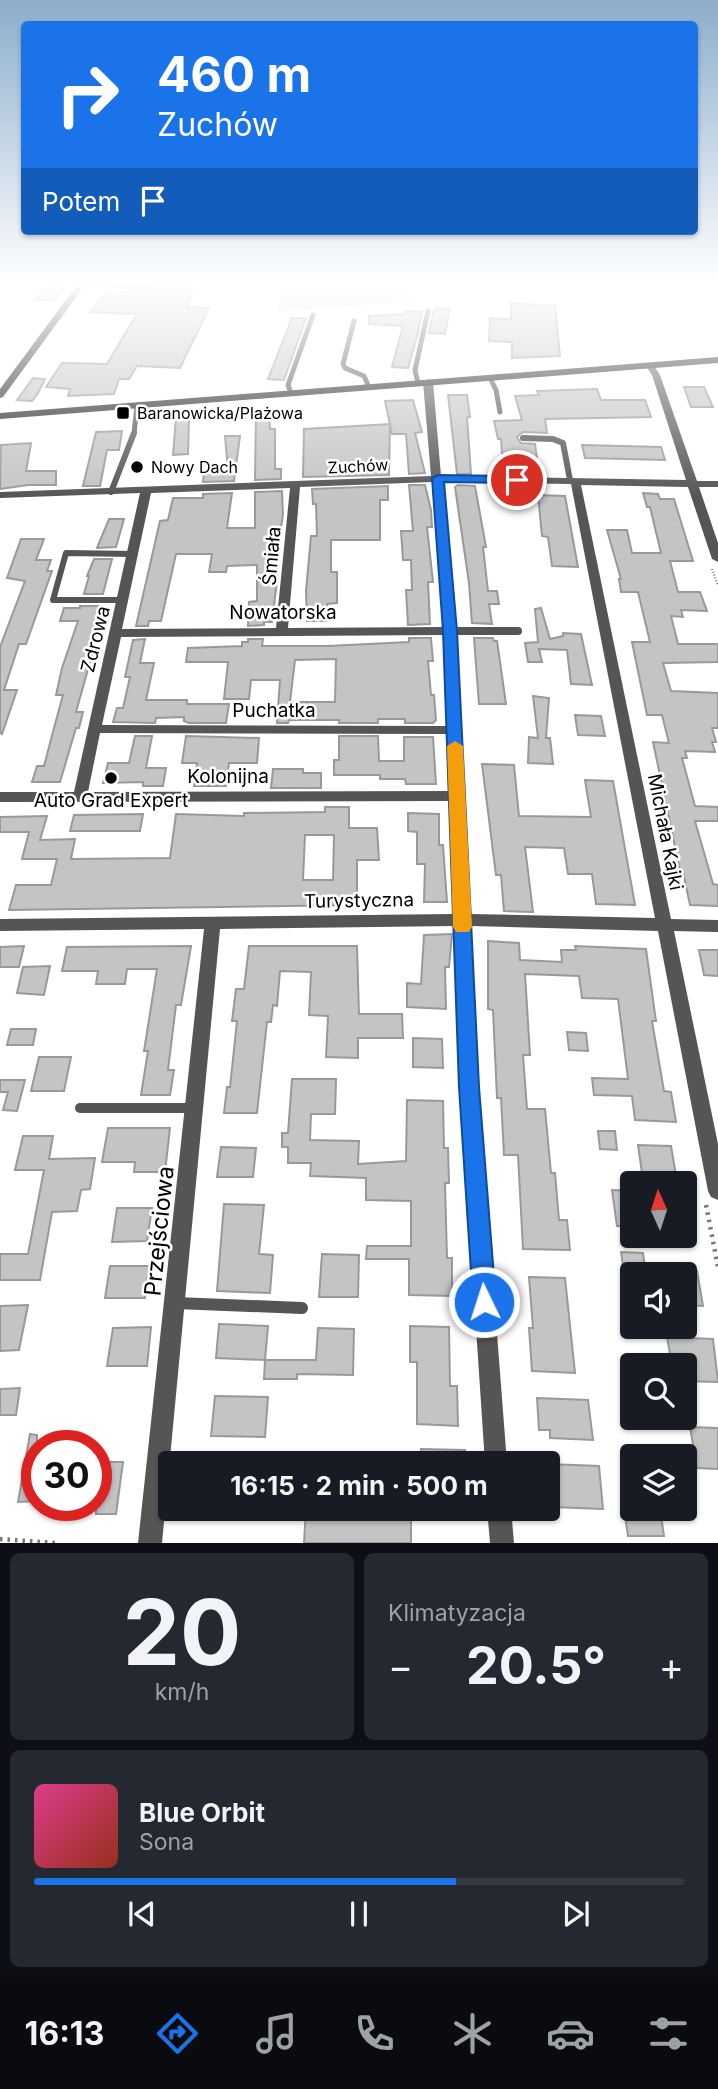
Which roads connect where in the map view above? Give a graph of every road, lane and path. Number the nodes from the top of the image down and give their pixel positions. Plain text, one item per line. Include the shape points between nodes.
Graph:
1 (31, 353) edge
2 (299, 353) edge
3 (347, 353) edge
4 (419, 353) edge
5 (718, 360) edge
6 (650, 366) junction
7 (490, 378) junction
8 (423, 383) junction
9 (369, 387) junction
10 (291, 393) junction
11 (0, 395) edge
12 (137, 405) junction
13 (500, 412) dead end
14 (0, 416) edge
15 (523, 438) dead end
16 (438, 478) junction
17 (573, 480) junction
18 (692, 483) junction
19 (718, 484) edge
20 (295, 485) junction
21 (146, 491) junction
22 (111, 492) junction
23 (0, 495) edge
24 (134, 554) junction
25 (718, 559) edge
26 (125, 600) junction
27 (282, 631) junction
28 (450, 631) junction
29 (517, 632) dead end
30 (116, 633) junction
31 (94, 729) junction
32 (455, 730) junction
33 (80, 796) junction
34 (455, 796) junction
35 (0, 797) edge
36 (462, 920) junction
37 (213, 923) junction
38 (664, 924) junction
39 (0, 925) edge
40 (718, 926) edge
41 (80, 1108) dead end
42 (196, 1108) junction
43 (718, 1191) edge
44 (176, 1303) junction
45 (302, 1308) dead end
46 (495, 1451) edge
47 (500, 1521) edge
48 (0, 1539) edge
49 (55, 1543) edge
50 (150, 1543) edge
51 (502, 1543) edge

1 - 11 street
2 - 10 lane via 288,385
3 - 9 lane via 345,368 365,376
4 - 8 lane via 415,370
5 - 6 street
6 - 7 street
6 - 18 street
7 - 8 street
7 - 13 lane
8 - 9 street
8 - 16 street
9 - 10 street
10 - 12 street
12 - 14 street
12 - 22 lane via 138,415
15 - 17 lane via 563,443
16 - 17 street, Zuchów
16 - 20 street, Zuchów
16 - 28 street
17 - 18 street, Zuchów
17 - 38 street, Michała Kajki
18 - 19 street, Zuchów
18 - 25 street
20 - 21 street, Zuchów
20 - 27 street, Śmiała
21 - 22 street, Zuchów
21 - 24 street, Zdrowa
22 - 23 street, Zuchów
24 - 26 street, Zdrowa
24 - 26 lane via 66,553 53,600
26 - 30 street, Zdrowa
27 - 28 street, Nowatorska
27 - 30 street, Nowatorska
28 - 29 lane
28 - 32 street
30 - 31 street, Zdrowa
31 - 32 street, Puchatka
31 - 33 street, Zdrowa
32 - 34 street
33 - 34 street, Kolonijna
33 - 35 street, Kolonijna
34 - 36 street
36 - 37 street, Turystyczna
36 - 38 street, Turystyczna
36 - 46 street
37 - 39 street, Turystyczna
37 - 42 street, Przejściowa
38 - 40 street, Turystyczna
38 - 43 street, Michała Kajki
41 - 42 lane
42 - 44 street, Przejściowa
44 - 45 lane
44 - 50 street, Przejściowa
47 - 51 street
48 - 49 path

